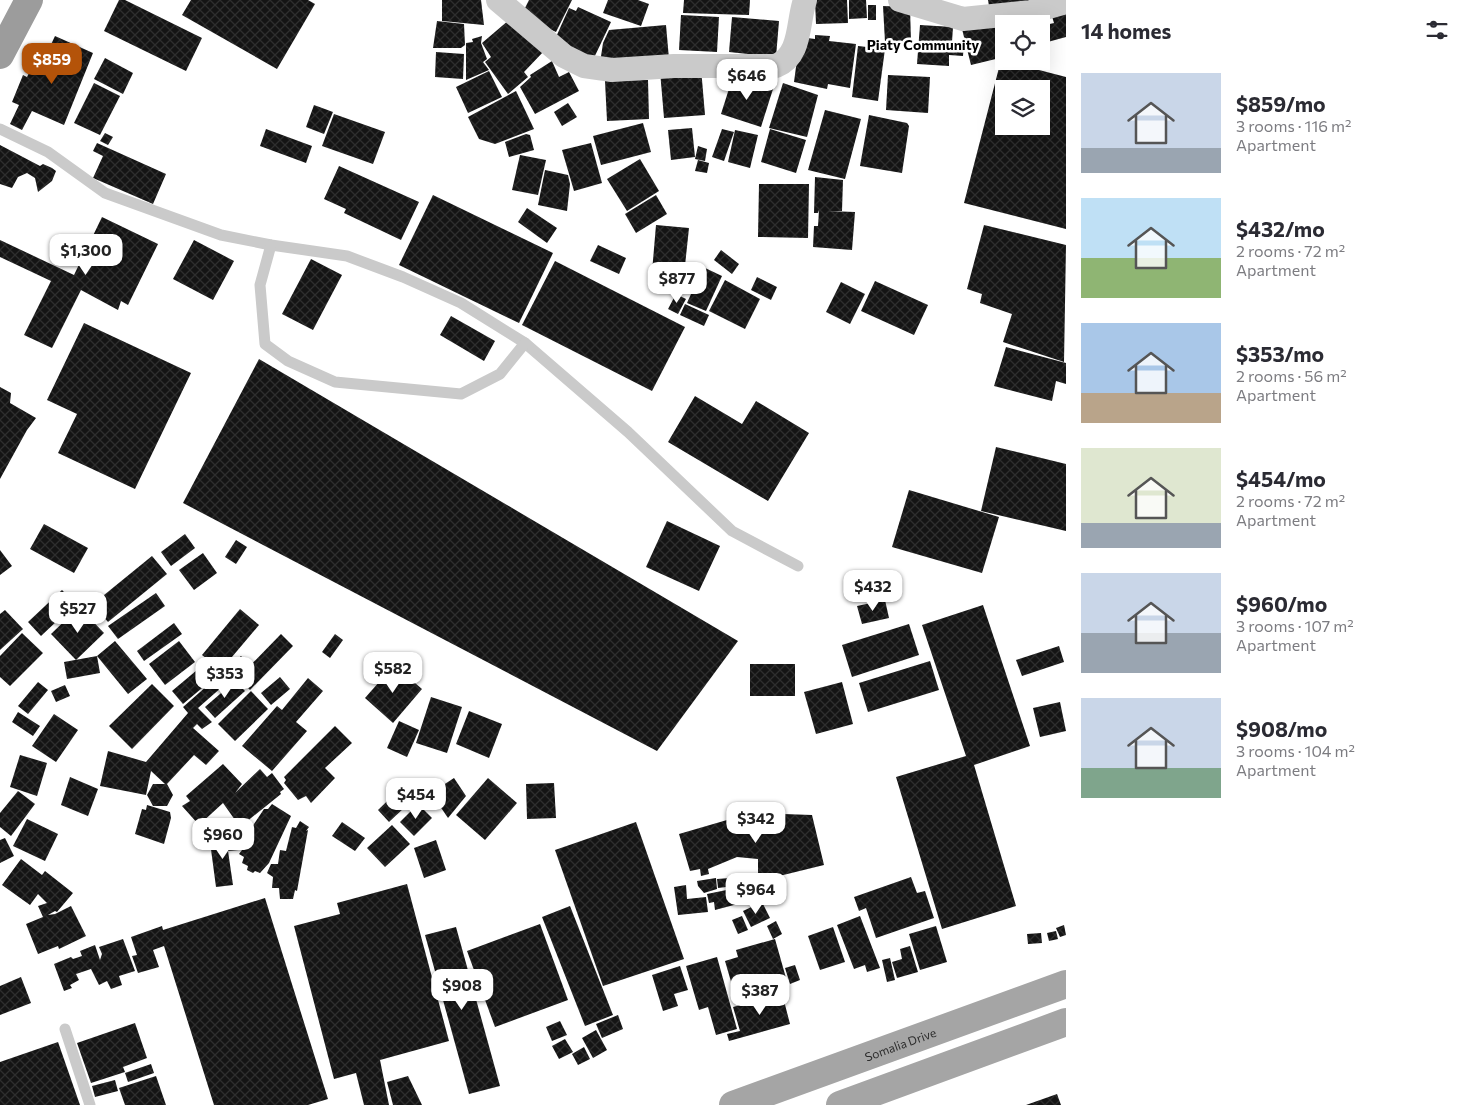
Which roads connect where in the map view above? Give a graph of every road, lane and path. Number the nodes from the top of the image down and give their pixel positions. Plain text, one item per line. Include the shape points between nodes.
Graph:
1 (29, 0) edge
2 (498, 0) edge
3 (805, 0) edge
4 (900, 0) edge
5 (1066, 2) edge
6 (0, 55) edge
7 (0, 129) edge
8 (271, 245) junction
9 (525, 343) junction
10 (798, 566) dead end
11 (1066, 984) edge
12 (1066, 1022) edge
13 (65, 1029) dead end
14 (90, 1105) edge
15 (733, 1105) edge
16 (840, 1105) edge

1 - 6 highway
2 - 3 street via 564,56 584,66 612,70 776,66 793,53
4 - 5 street via 964,19 1031,12
7 - 8 lane via 48,152 105,193 221,235
8 - 9 lane via 347,256 394,273 461,302
8 - 9 lane via 260,285 265,344 288,361 335,382 461,394 500,374
9 - 10 lane via 628,432 732,531
11 - 15 main road, Somalia Drive
12 - 16 main road
13 - 14 lane

